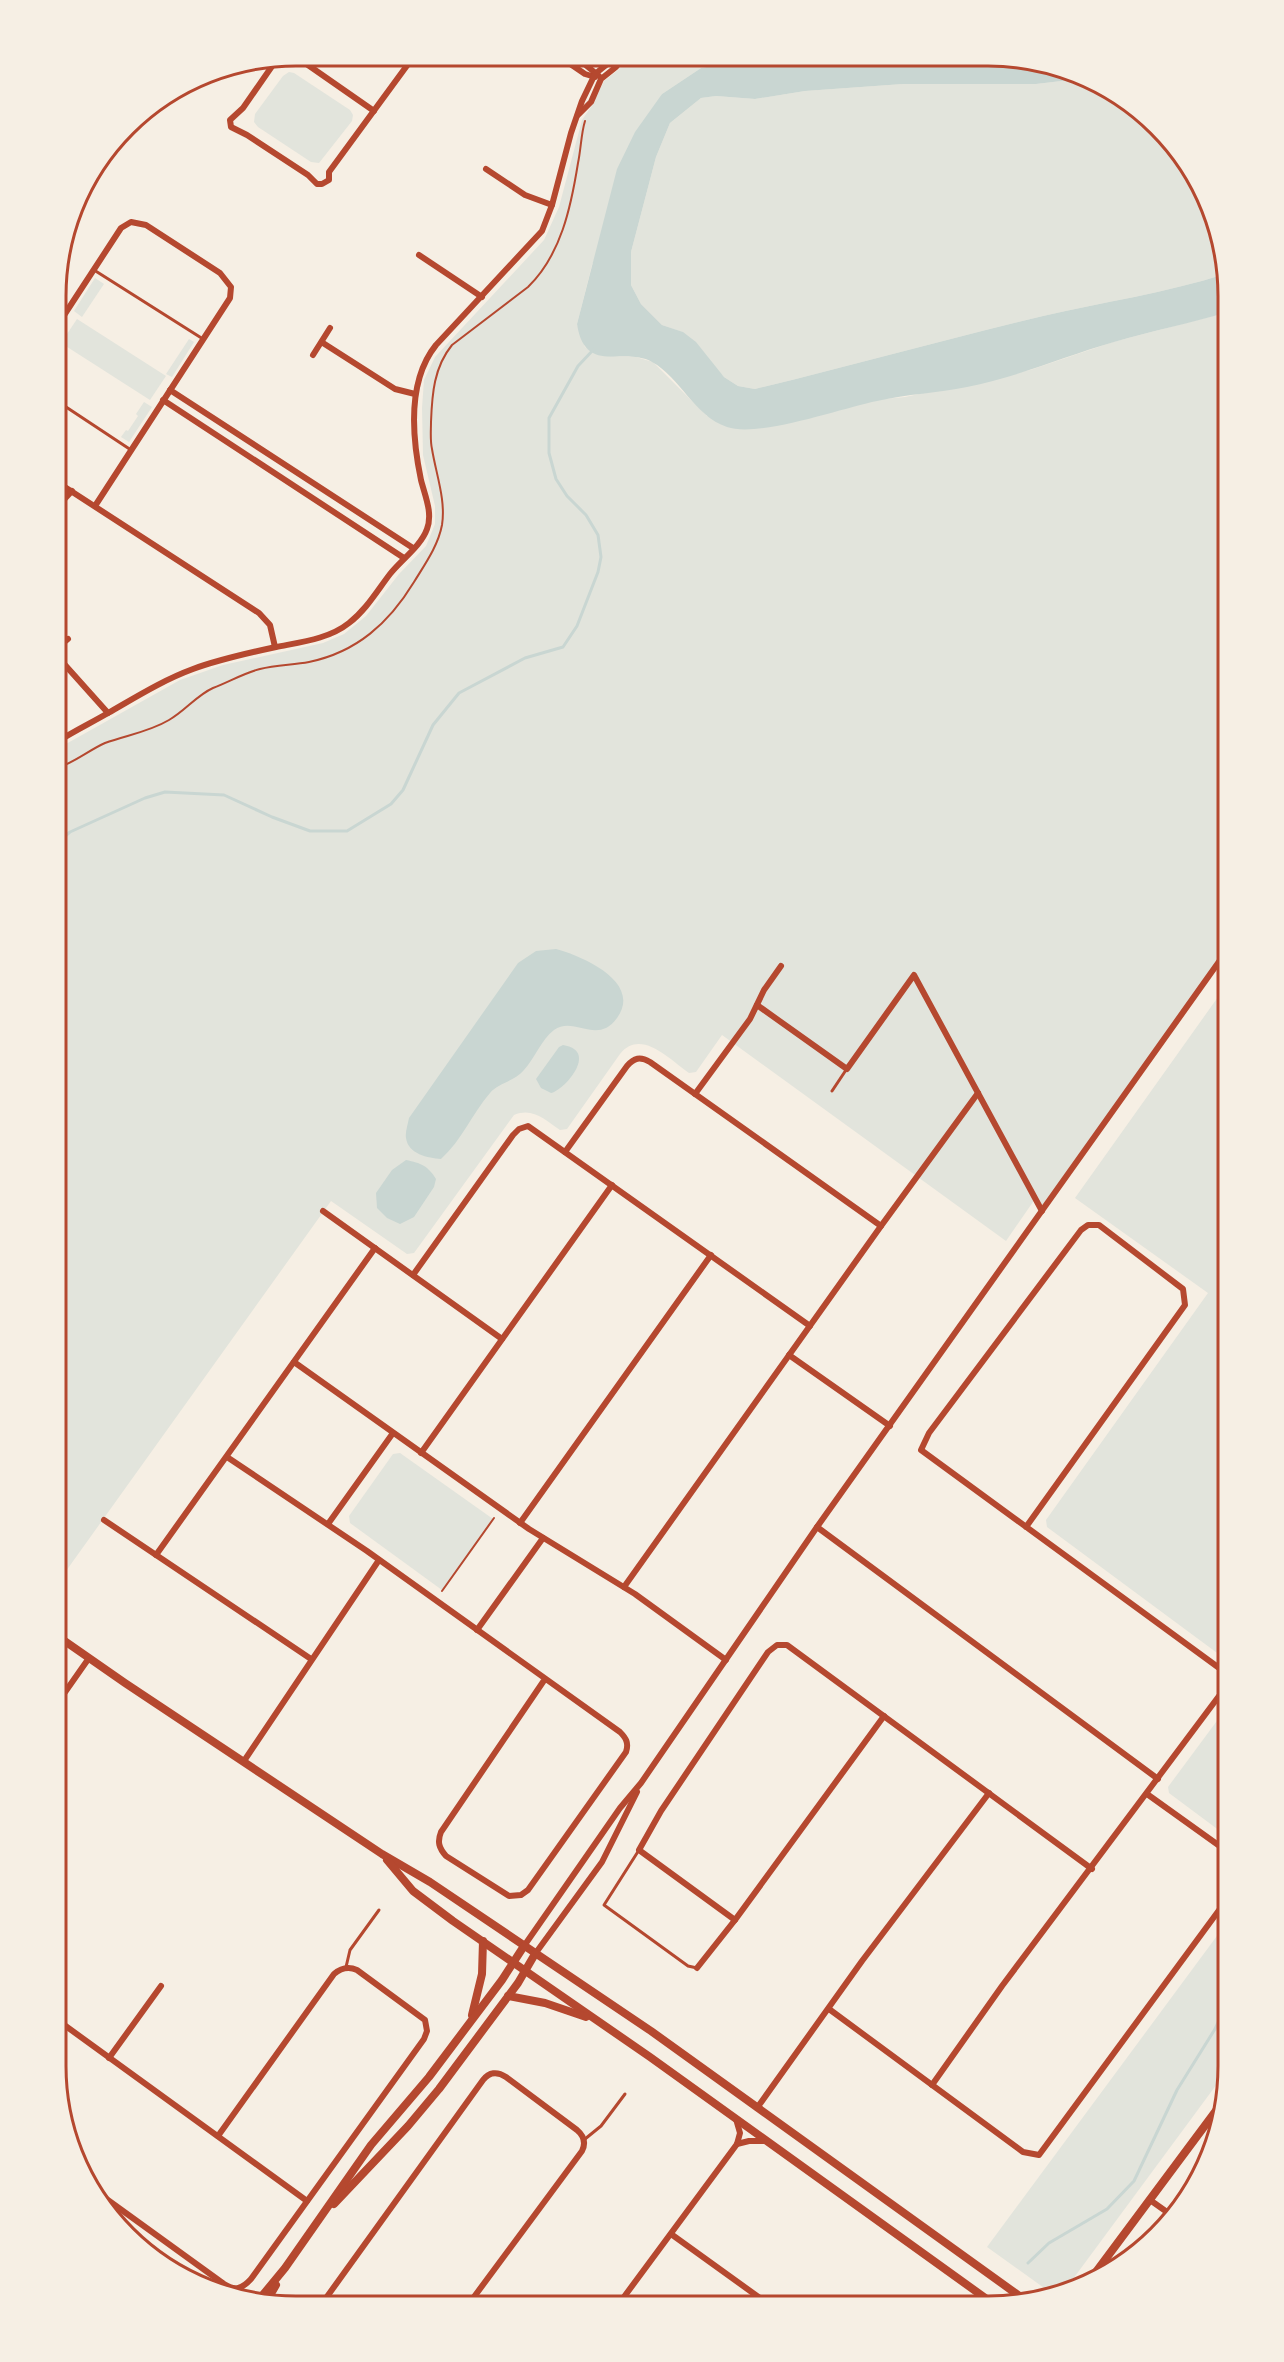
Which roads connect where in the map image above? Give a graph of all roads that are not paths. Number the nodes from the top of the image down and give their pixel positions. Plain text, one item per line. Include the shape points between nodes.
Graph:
1 (309, 66) edge
2 (407, 66) edge
3 (573, 66) edge
4 (586, 66) edge
5 (607, 66) edge
6 (617, 66) edge
7 (271, 67) edge
8 (597, 76) junction
9 (374, 111) junction
10 (486, 169) dead end
11 (552, 205) junction
12 (419, 255) dead end
13 (94, 270) junction
14 (482, 297) junction
15 (66, 309) edge
16 (330, 328) dead end
17 (203, 339) junction
18 (323, 343) junction
19 (313, 356) dead end
20 (170, 390) junction
21 (415, 394) junction
22 (163, 400) junction
23 (66, 407) edge
24 (238, 434) junction
25 (231, 445) junction
26 (131, 450) junction
27 (66, 487) edge
28 (72, 491) junction
29 (66, 497) edge
30 (334, 497) junction
31 (95, 506) junction
32 (327, 508) junction
33 (413, 548) junction
34 (404, 558) junction
35 (275, 647) junction
36 (66, 666) edge
37 (108, 713) junction
38 (66, 737) edge
39 (1218, 963) edge
40 (781, 966) dead end
41 (757, 1005) junction
42 (847, 1069) junction
43 (832, 1090) dead end
44 (978, 1093) junction
45 (695, 1094) junction
46 (566, 1152) junction
47 (612, 1185) junction
48 (323, 1211) dead end
49 (1042, 1211) junction
50 (881, 1226) junction
51 (375, 1248) junction
52 (711, 1255) junction
53 (413, 1275) junction
54 (810, 1326) junction
55 (502, 1339) junction
56 (789, 1355) junction
57 (294, 1362) junction
58 (890, 1426) junction
59 (393, 1433) junction
60 (421, 1453) junction
61 (227, 1457) junction
62 (104, 1520) dead end
63 (520, 1523) junction
64 (328, 1524) junction
65 (817, 1527) junction
66 (1026, 1527) junction
67 (543, 1538) junction
68 (156, 1555) junction
69 (379, 1560) junction
70 (624, 1587) junction
71 (477, 1630) junction
72 (66, 1642) edge
73 (89, 1658) junction
74 (311, 1659) junction
75 (726, 1660) junction
76 (1218, 1667) edge
77 (545, 1679) junction
78 (66, 1691) edge
79 (1218, 1697) edge
80 (885, 1716) junction
81 (244, 1761) junction
82 (1158, 1779) junction
83 (641, 1783) junction
84 (989, 1793) junction
85 (1148, 1794) junction
86 (1218, 1845) edge
87 (639, 1850) junction
88 (382, 1854) junction
89 (1092, 1869) junction
90 (379, 1910) dead end
91 (1218, 1912) edge
92 (735, 1920) junction
93 (483, 1941) junction
94 (524, 1946) junction
95 (535, 1953) junction
96 (514, 1963) junction
97 (346, 1967) junction
98 (697, 1968) joint
99 (526, 1970) junction
100 (161, 1986) dead end
101 (508, 1996) junction
102 (829, 2009) junction
103 (593, 2019) junction
104 (471, 2020) junction
105 (66, 2026) edge
106 (109, 2058) junction
107 (932, 2085) junction
108 (625, 2094) dead end
109 (757, 2108) junction
110 (736, 2119) junction
111 (1211, 2122) edge
112 (218, 2136) junction
113 (584, 2140) junction
114 (766, 2141) junction
115 (737, 2144) junction
116 (1150, 2200) junction
117 (308, 2201) junction
118 (111, 2203) edge
119 (1166, 2211) edge
120 (322, 2216) junction
121 (671, 2234) junction
122 (1100, 2267) edge
123 (285, 2268) junction
124 (227, 2285) edge
125 (239, 2288) edge
126 (264, 2294) edge
127 (1017, 2294) edge
128 (270, 2295) edge
129 (328, 2296) edge
130 (475, 2296) edge
131 (625, 2296) edge
132 (756, 2296) edge
133 (982, 2296) edge

1 - 9 street
2 - 9 street
3 - 8 street
4 - 8 street
5 - 8 street
6 - 8 street
7 - 9 street via 230,120 231,127 317,184 329,180 329,172
8 - 11 street via 591,102 577,116
10 - 11 street via 525,195
11 - 14 street via 539,236
12 - 14 street
13 - 15 street
13 - 17 lane
13 - 17 street via 125,225 137,221 153,229 220,273 230,284 230,298
14 - 21 street via 430,352
16 - 18 street
17 - 20 street
18 - 19 street
18 - 21 street via 394,389
20 - 22 street
20 - 24 street
21 - 33 street via 416,445 430,519 427,531
22 - 25 street
22 - 26 street
23 - 26 lane
24 - 25 street
24 - 30 street
25 - 32 street
26 - 31 street
27 - 28 street
28 - 29 street
28 - 31 street
30 - 32 street
30 - 33 street
31 - 35 street via 264,617
32 - 34 street
33 - 34 street
34 - 35 street via 349,623 318,638
35 - 37 street via 191,669
36 - 37 street
37 - 38 street
39 - 49 street
40 - 41 street
41 - 42 street
41 - 45 street
42 - 43 lane
42 - 44 street via 915,975
44 - 49 street
44 - 50 street
45 - 46 street via 650,1062 636,1058
45 - 50 street
46 - 47 street
46 - 53 street via 533,1128 524,1126 516,1130
47 - 52 street
47 - 55 street
48 - 51 street
49 - 58 street
50 - 54 street
51 - 53 street
51 - 57 street
52 - 54 street
52 - 63 street
53 - 55 street
54 - 56 street
55 - 60 street
56 - 58 street
56 - 70 street
57 - 59 street
57 - 61 street
58 - 65 street
59 - 60 street
59 - 64 street
60 - 63 street
61 - 64 street
61 - 68 street
62 - 68 street
63 - 67 street
64 - 69 street
65 - 75 street
65 - 82 street
66 - 66 street via 921,1450 929,1433 1081,1230 1099,1225 1183,1289 1185,1305
66 - 76 street
67 - 70 street
67 - 71 street
68 - 74 street
69 - 71 street
69 - 74 street
70 - 75 street
71 - 77 street
72 - 73 street
73 - 78 street
73 - 81 street
74 - 81 street
75 - 83 street
77 - 77 street via 439,1839 446,1856 509,1896 528,1890 627,1748 620,1732
79 - 82 street
80 - 84 street
80 - 87 street via 787,1645 777,1645 768,1652
80 - 92 street
81 - 88 street
82 - 85 street
83 - 94 street
83 - 95 street via 602,1862
84 - 89 street
84 - 102 street
85 - 86 street
85 - 89 street
87 - 92 street
87 - 98 lane via 604,1905 688,1966
88 - 93 street via 412,1891
88 - 94 street
89 - 107 street
90 - 97 lane via 350,1950
91 - 107 street via 1039,2155 1023,2152
92 - 98 street
93 - 96 street
93 - 104 street via 482,1974
94 - 95 street
94 - 96 street
95 - 99 street
95 - 109 street
96 - 99 street
96 - 104 street
97 - 112 street via 334,1974
97 - 117 street via 357,1970 420,2016 427,2031
99 - 101 street
99 - 103 street
100 - 106 street
101 - 103 street
101 - 120 street via 427,2104
102 - 107 street
102 - 109 street
103 - 110 street
104 - 120 street via 371,2145
105 - 106 street
106 - 112 street
108 - 113 lane via 601,2126
109 - 127 street
110 - 114 street
110 - 115 street via 740,2133
111 - 116 street
112 - 117 street
113 - 129 street via 578,2130 506,2077 489,2074
113 - 130 street via 582,2151
114 - 115 street
114 - 133 street
115 - 121 street
116 - 119 street
116 - 122 street
117 - 125 street via 251,2279
118 - 124 street
120 - 123 street
121 - 131 street
121 - 132 street
123 - 126 street
123 - 128 street

